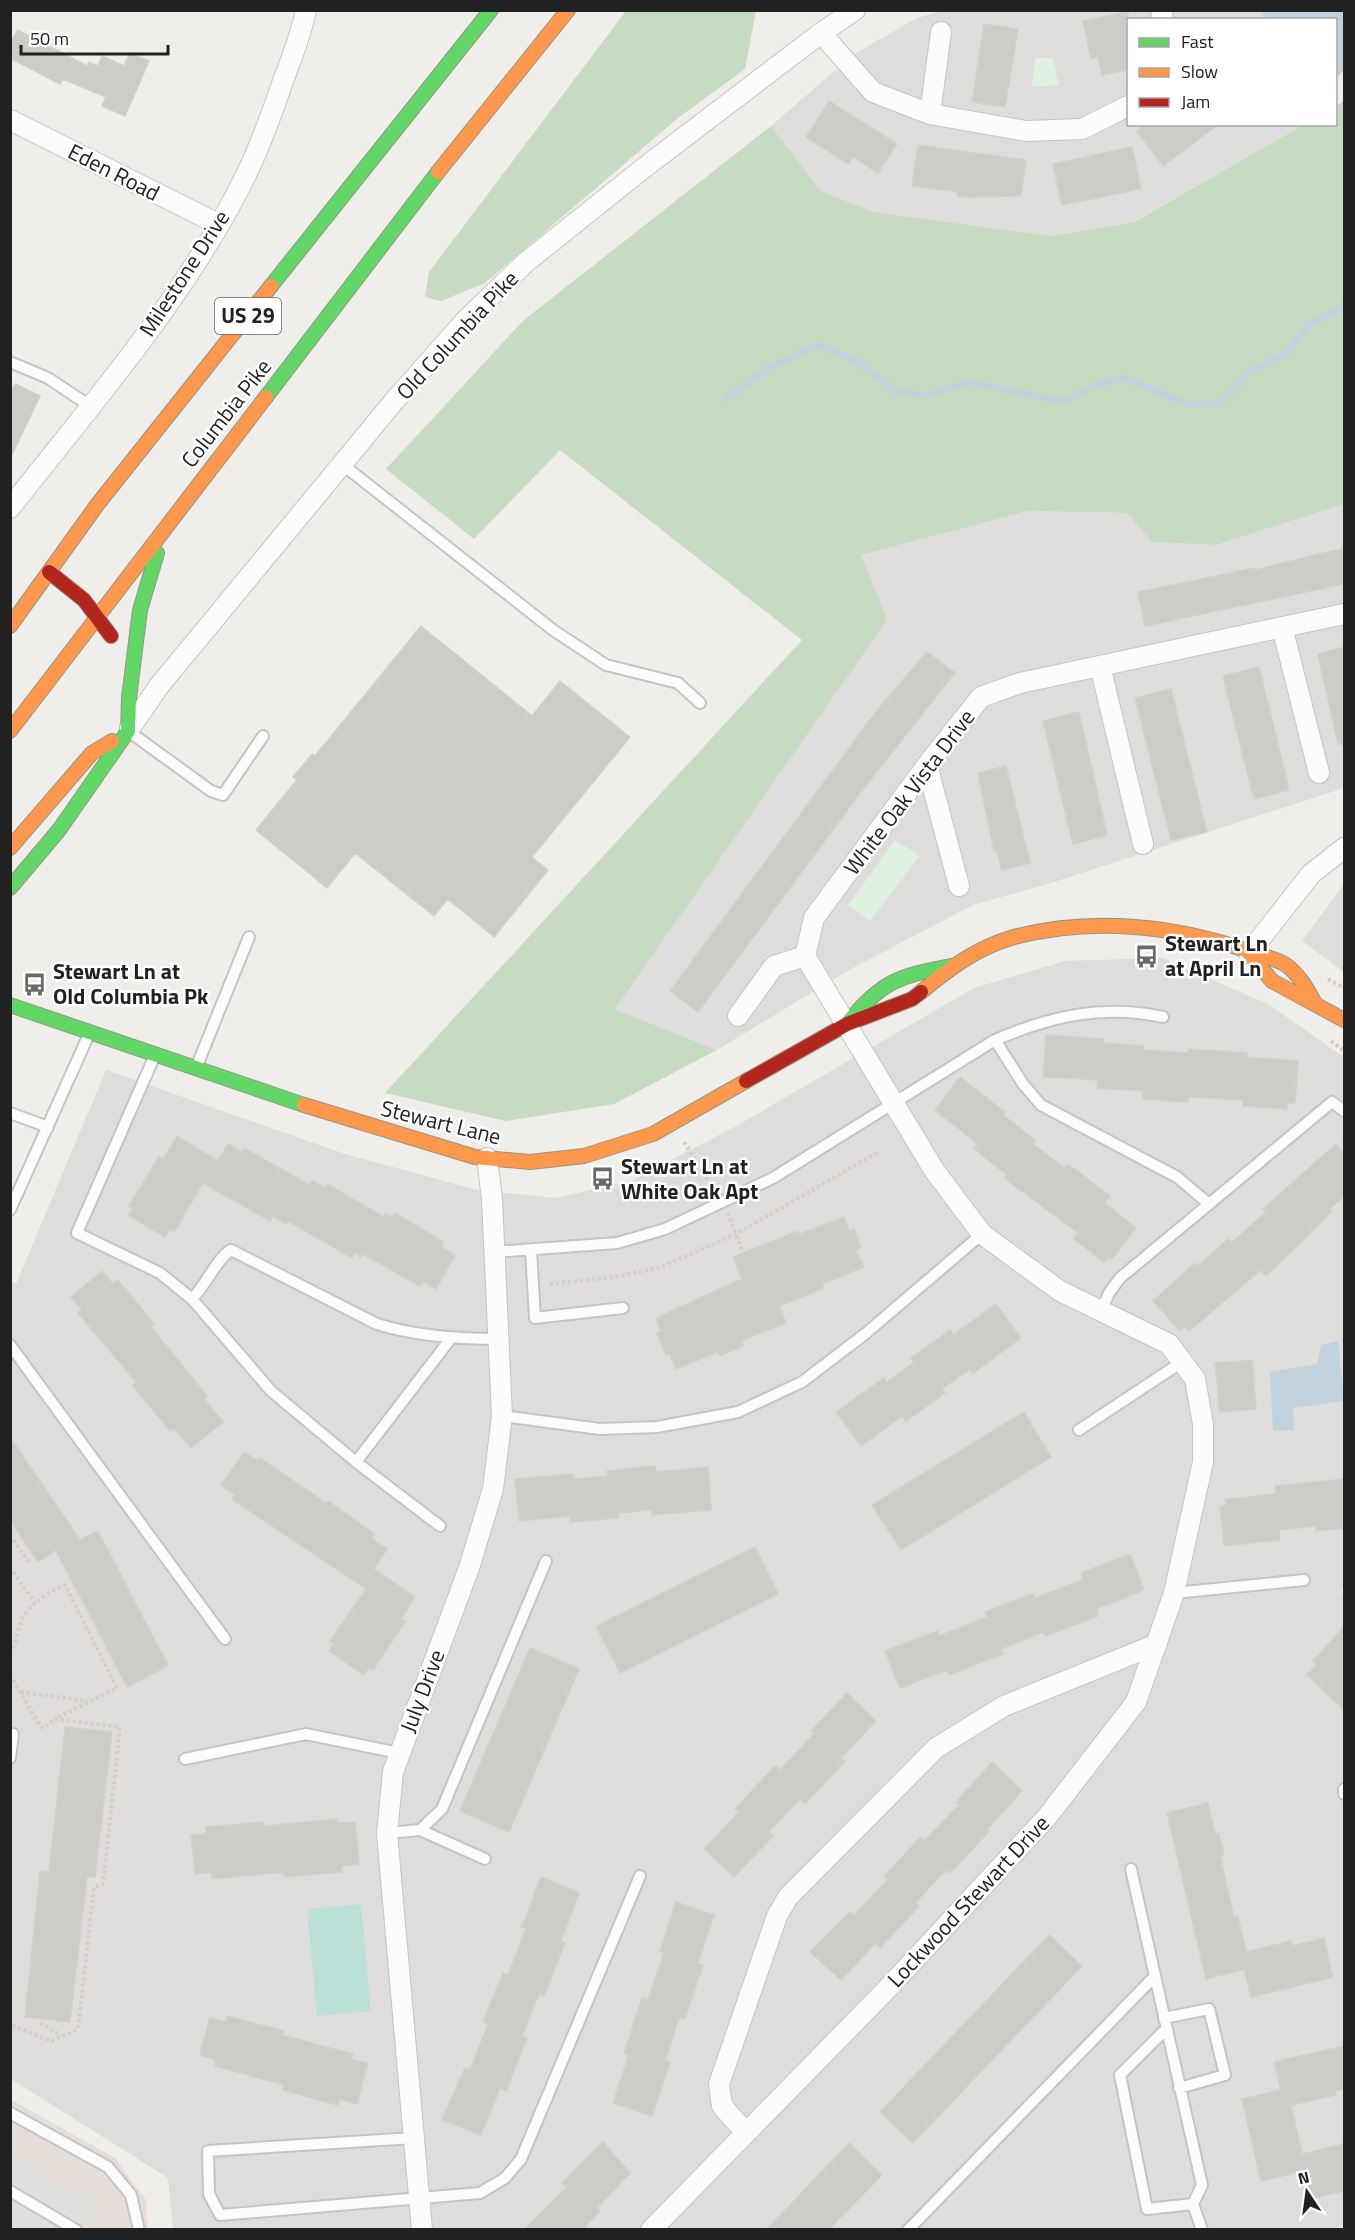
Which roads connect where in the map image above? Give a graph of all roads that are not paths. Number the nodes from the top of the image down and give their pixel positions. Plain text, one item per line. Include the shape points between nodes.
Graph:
1 (306, 10) edge
2 (491, 10) edge
3 (568, 10) edge
4 (855, 10) edge
5 (941, 32) dead end
6 (821, 33) junction
7 (1127, 106) edge
8 (930, 114) junction
9 (10, 120) edge
10 (218, 224) junction
11 (10, 362) edge
12 (90, 406) junction
13 (343, 465) junction
14 (10, 508) edge
15 (164, 528) junction
16 (49, 572) junction
17 (1344, 614) edge
18 (99, 617) junction
19 (10, 626) edge
20 (1282, 627) junction
21 (1100, 666) junction
22 (129, 698) junction
23 (700, 703) dead end
24 (10, 731) edge
25 (128, 731) junction
26 (263, 736) dead end
27 (927, 765) junction
28 (1319, 773) dead end
29 (1143, 844) dead end
30 (10, 848) edge
31 (1344, 848) edge
32 (960, 886) dead end
33 (10, 888) edge
34 (249, 937) dead end
35 (1249, 953) junction
36 (806, 956) junction
37 (954, 965) junction
38 (10, 1005) edge
39 (1316, 1005) junction
40 (738, 1016) dead end
41 (1164, 1017) dead end
42 (1344, 1020) edge
43 (847, 1024) junction
44 (90, 1032) junction
45 (994, 1040) junction
46 (155, 1054) junction
47 (196, 1068) junction
48 (893, 1101) junction
49 (1344, 1111) edge
50 (10, 1113) edge
51 (48, 1127) junction
52 (487, 1158) junction
53 (1209, 1204) junction
54 (10, 1210) edge
55 (982, 1234) junction
56 (531, 1250) junction
57 (494, 1252) junction
58 (192, 1299) junction
59 (623, 1308) dead end
60 (1101, 1311) junction
61 (452, 1337) junction
62 (498, 1339) junction
63 (10, 1345) edge
64 (1182, 1362) junction
65 (502, 1416) junction
66 (1079, 1430) dead end
67 (356, 1462) junction
68 (440, 1526) dead end
69 (546, 1561) dead end
70 (1304, 1580) dead end
71 (1174, 1593) junction
72 (225, 1639) dead end
73 (1157, 1644) junction
74 (13, 1734) dead end
75 (399, 1753) junction
76 (10, 1758) edge
77 (185, 1759) dead end
78 (1344, 1789) edge
79 (1344, 1794) edge
80 (420, 1830) junction
81 (387, 1833) junction
82 (485, 1859) dead end
83 (1131, 1869) dead end
84 (640, 1876) dead end
85 (1155, 1976) junction
86 (1165, 2024) junction
87 (1179, 2088) junction
88 (10, 2113) edge
89 (746, 2133) junction
90 (414, 2138) junction
91 (10, 2191) edge
92 (419, 2200) junction
93 (1193, 2204) junction
94 (75, 2229) edge
95 (139, 2229) edge
96 (422, 2229) edge
97 (651, 2229) edge
98 (908, 2229) edge
99 (1202, 2229) edge

1 - 10 street, Milestone Drive via 263,137
2 - 16 main road, Columbia Pike / US 29 via 97,505
3 - 15 main road, Columbia Pike / US 29 via 499,93
4 - 6 street, Old Columbia Pike
5 - 8 street
6 - 8 street via 873,92
6 - 13 street, Old Columbia Pike via 525,263 466,320
7 - 8 street via 1082,129 1026,131
9 - 10 street, Eden Road
10 - 12 street, Milestone Drive via 182,283
11 - 12 lane via 48,378
12 - 14 street, Milestone Drive
13 - 23 lane via 553,630 606,665 678,683
13 - 25 street, Old Columbia Pike via 159,686
15 - 18 main road, Columbia Pike / US 29
15 - 22 main road via 140,610
16 - 18 main road via 68,583
16 - 19 main road, Columbia Pike / US 29
17 - 20 street, White Oak Vista Drive
18 - 22 main road via 114,641
18 - 24 main road, Columbia Pike / US 29
20 - 21 street, White Oak Vista Drive
20 - 28 street
21 - 27 street, White Oak Vista Drive via 1020,683 981,697
21 - 29 street
22 - 25 main road
25 - 26 lane via 211,791 223,795
25 - 30 main road, Old Columbia Pike via 92,753
25 - 33 main road, Old Columbia Pike via 65,820
27 - 32 street
27 - 36 street, White Oak Vista Drive via 814,918
31 - 35 street via 1311,874
34 - 47 lane
35 - 37 main road, Stewart Lane via 1222,942 1125,925 1065,926 1012,938
35 - 39 main road, Stewart Lane via 1272,981
35 - 39 main road, Stewart Lane via 1285,964 1300,978
36 - 40 street via 774,966
36 - 43 street
37 - 43 main road, Stewart Lane via 912,999
37 - 43 main road, Stewart Lane via 896,976 865,1000
38 - 44 main road, Stewart Lane
39 - 42 main road, Stewart Lane
41 - 45 lane via 1137,1011 1098,1010 1064,1015
43 - 48 street, Lockwood Stewart Drive
43 - 52 main road, Stewart Lane via 653,1134 584,1156 530,1162
44 - 46 main road, Stewart Lane
44 - 51 lane
45 - 48 lane
45 - 53 lane via 1041,1105 1177,1177
46 - 47 main road, Stewart Lane
46 - 58 lane via 76,1233 160,1273
47 - 52 main road, Stewart Lane via 338,1116
48 - 55 street, Lockwood Stewart Drive via 934,1170
48 - 56 lane via 773,1178 665,1230 617,1243
49 - 53 lane via 1332,1102
50 - 51 lane
51 - 54 lane
52 - 57 street, July Drive
53 - 60 lane via 1120,1278
55 - 60 street, Lockwood Stewart Drive via 1060,1291
55 - 65 lane via 802,1382 738,1412 657,1427 600,1429
56 - 57 lane
56 - 59 lane via 534,1318
57 - 62 street, July Drive
58 - 61 lane via 231,1250 377,1324
58 - 67 lane via 271,1391
60 - 64 street, Lockwood Stewart Drive via 1169,1344
61 - 62 lane
61 - 67 lane
62 - 65 street, July Drive
63 - 72 lane
64 - 66 lane
64 - 71 street, Lockwood Stewart Drive via 1195,1379 1203,1424 1203,1462
65 - 75 street, July Drive via 493,1489 469,1568
67 - 68 lane
69 - 80 lane via 442,1809
70 - 71 lane
71 - 73 street, Lockwood Stewart Drive
73 - 89 street, Lockwood Stewart Drive via 1136,1702 1047,1817
73 - 89 street via 1004,1706 936,1748 788,1898 777,1916 719,2084 722,2106
74 - 76 lane
75 - 77 lane via 306,1734
75 - 81 street, July Drive via 393,1772
78 - 79 lane
80 - 81 lane
80 - 82 lane
81 - 90 street, July Drive
83 - 85 lane
84 - 92 lane via 521,2159 505,2178 480,2193
85 - 86 lane
85 - 98 lane
86 - 87 lane
86 - 87 lane via 1209,2009 1225,2075
86 - 93 lane via 1120,2075 1147,2209
87 - 93 lane via 1202,2185
88 - 95 lane via 108,2167 131,2194
89 - 97 street, Lockwood Stewart Drive
90 - 92 street, July Drive
90 - 92 lane via 208,2151 209,2194 220,2215
91 - 94 lane
92 - 96 street, July Drive
93 - 99 lane

